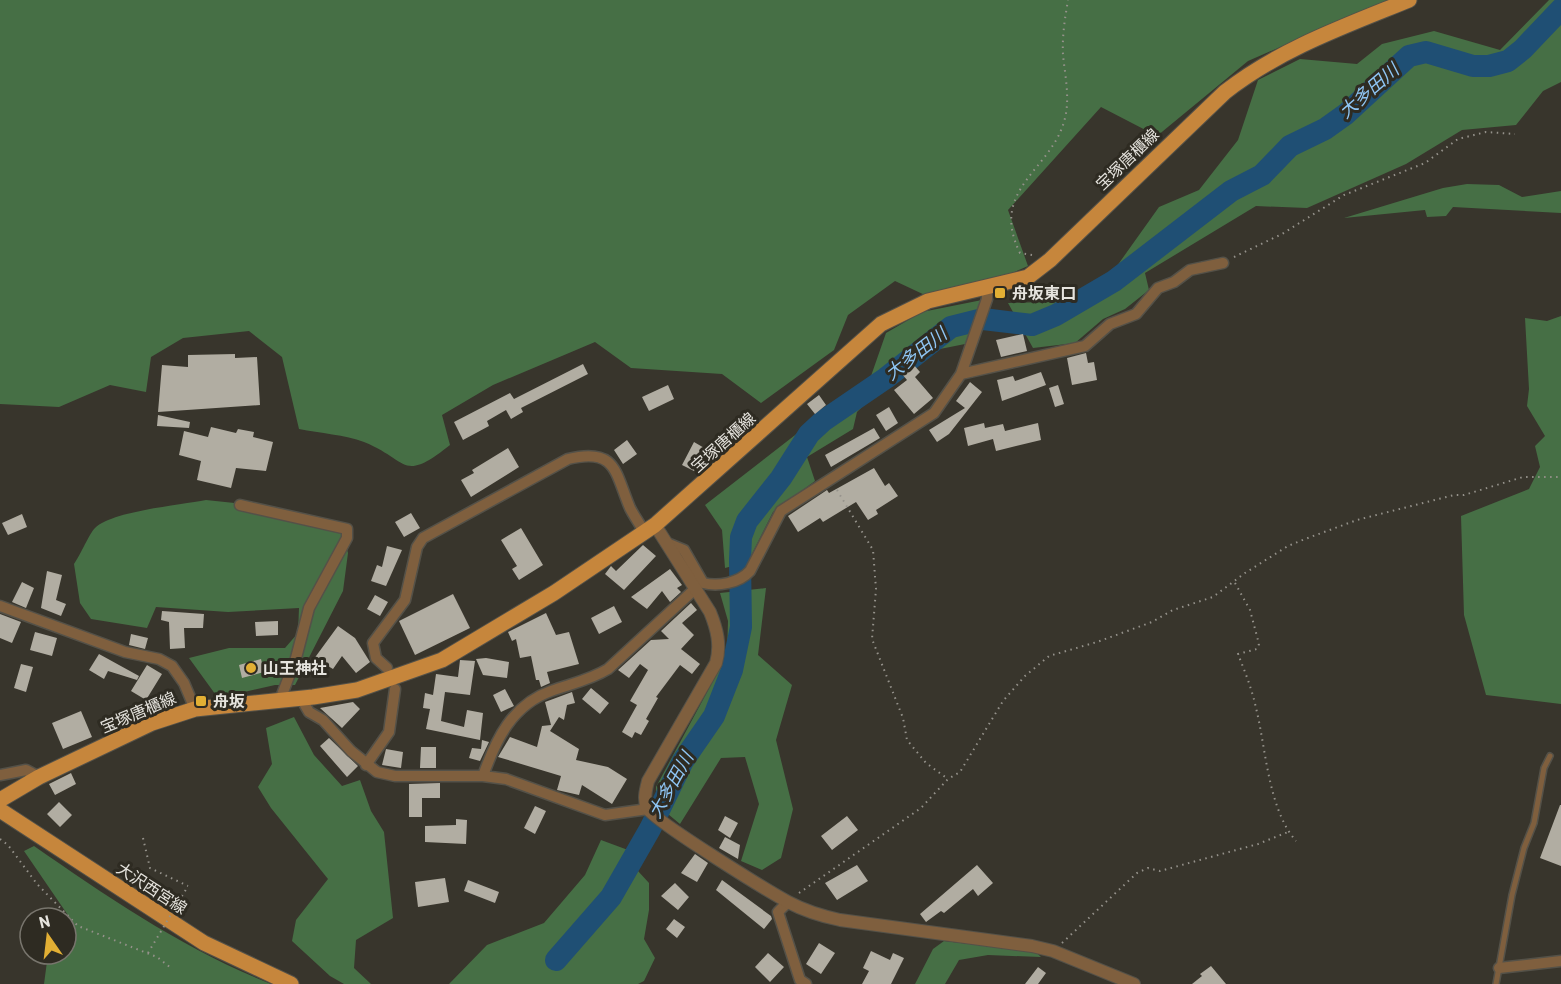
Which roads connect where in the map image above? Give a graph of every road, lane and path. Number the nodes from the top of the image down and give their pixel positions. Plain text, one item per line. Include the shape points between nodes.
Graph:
1 (1068, 0) edge
2 (1409, 0) edge
3 (1515, 135) dead end
4 (1050, 260) junction
5 (1223, 263) joint
6 (987, 287) junction
7 (961, 374) junction
8 (1561, 477) edge
9 (832, 480) junction
10 (240, 505) dead end
11 (650, 528) junction
12 (667, 543) junction
13 (1235, 582) junction
14 (696, 588) junction
15 (0, 606) edge
16 (387, 668) dead end
17 (395, 689) dead end
18 (301, 698) junction
19 (280, 700) junction
20 (195, 709) junction
21 (1550, 756) dead end
22 (366, 765) junction
23 (0, 775) edge
24 (483, 776) junction
25 (39, 777) junction
26 (948, 779) junction
27 (0, 800) edge
28 (648, 808) junction
29 (0, 810) edge
30 (1288, 832) junction
31 (143, 838) dead end
32 (0, 839) edge
33 (1296, 841) dead end
34 (788, 902) junction
35 (1053, 951) junction
36 (148, 953) junction
37 (1561, 961) edge
38 (171, 968) dead end
39 (1498, 968) junction
40 (291, 984) edge
41 (806, 984) edge
42 (1134, 984) edge
43 (1496, 984) edge

1 - 4 path via 1063,52 1065,118 1057,139 1025,179 1011,222 1020,253
2 - 4 main road, 宝塚唐櫃線 via 1279,55 1247,74
3 - 5 path via 1486,132 1458,139 1425,163 1344,195 1282,234
4 - 6 main road, 宝塚唐櫃線 via 1028,277
5 - 7 street via 1190,270 1158,288 1136,314 1110,324 1085,346
6 - 7 street via 987,299
6 - 11 main road, 宝塚唐櫃線 via 928,301 881,324
7 - 9 street via 934,413
8 - 13 path via 1523,477 1357,520 1288,546
9 - 12 street via 781,511 743,578 713,586 703,583 684,550
9 - 26 path via 873,550 876,589 872,639 903,718 907,740 926,763
10 - 19 street via 347,529 347,538 309,608
11 - 12 street
11 - 16 street via 630,508 620,476 610,462 584,455 568,459 423,538 417,547 405,600 373,643 376,658
11 - 18 main road, 宝塚唐櫃線 via 554,593 442,660 357,690
12 - 14 street
13 - 26 path via 1213,597 1173,610 1152,622 1049,656 1003,700 960,772
13 - 30 path via 1250,610 1259,644 1257,649 1238,654 1257,709 1261,742
14 - 24 street via 598,676 549,691 521,706 507,724
14 - 28 street via 716,625 718,654 648,781
15 - 20 street via 172,666
17 - 22 street via 389,732
18 - 19 main road, 宝塚唐櫃線
18 - 22 street via 309,712 323,720
19 - 20 main road, 宝塚唐櫃線
20 - 25 main road, 宝塚唐櫃線 via 152,723
21 - 39 lane via 1512,895
22 - 24 street via 395,776
23 - 25 street via 26,770
24 - 28 street via 506,779 606,815
25 - 27 main road, 宝塚唐櫃線
26 - 34 path via 921,808
28 - 34 street via 662,822
29 - 40 main road, 大沢西宮線 via 204,943
30 - 33 path
30 - 35 path via 1160,871 1148,868 1137,873
31 - 36 path, bridge via 150,868 188,886
32 - 36 path via 78,926
34 - 35 street via 840,920
34 - 41 street via 778,912 800,980
35 - 42 street
36 - 38 path
37 - 39 street
39 - 43 lane

